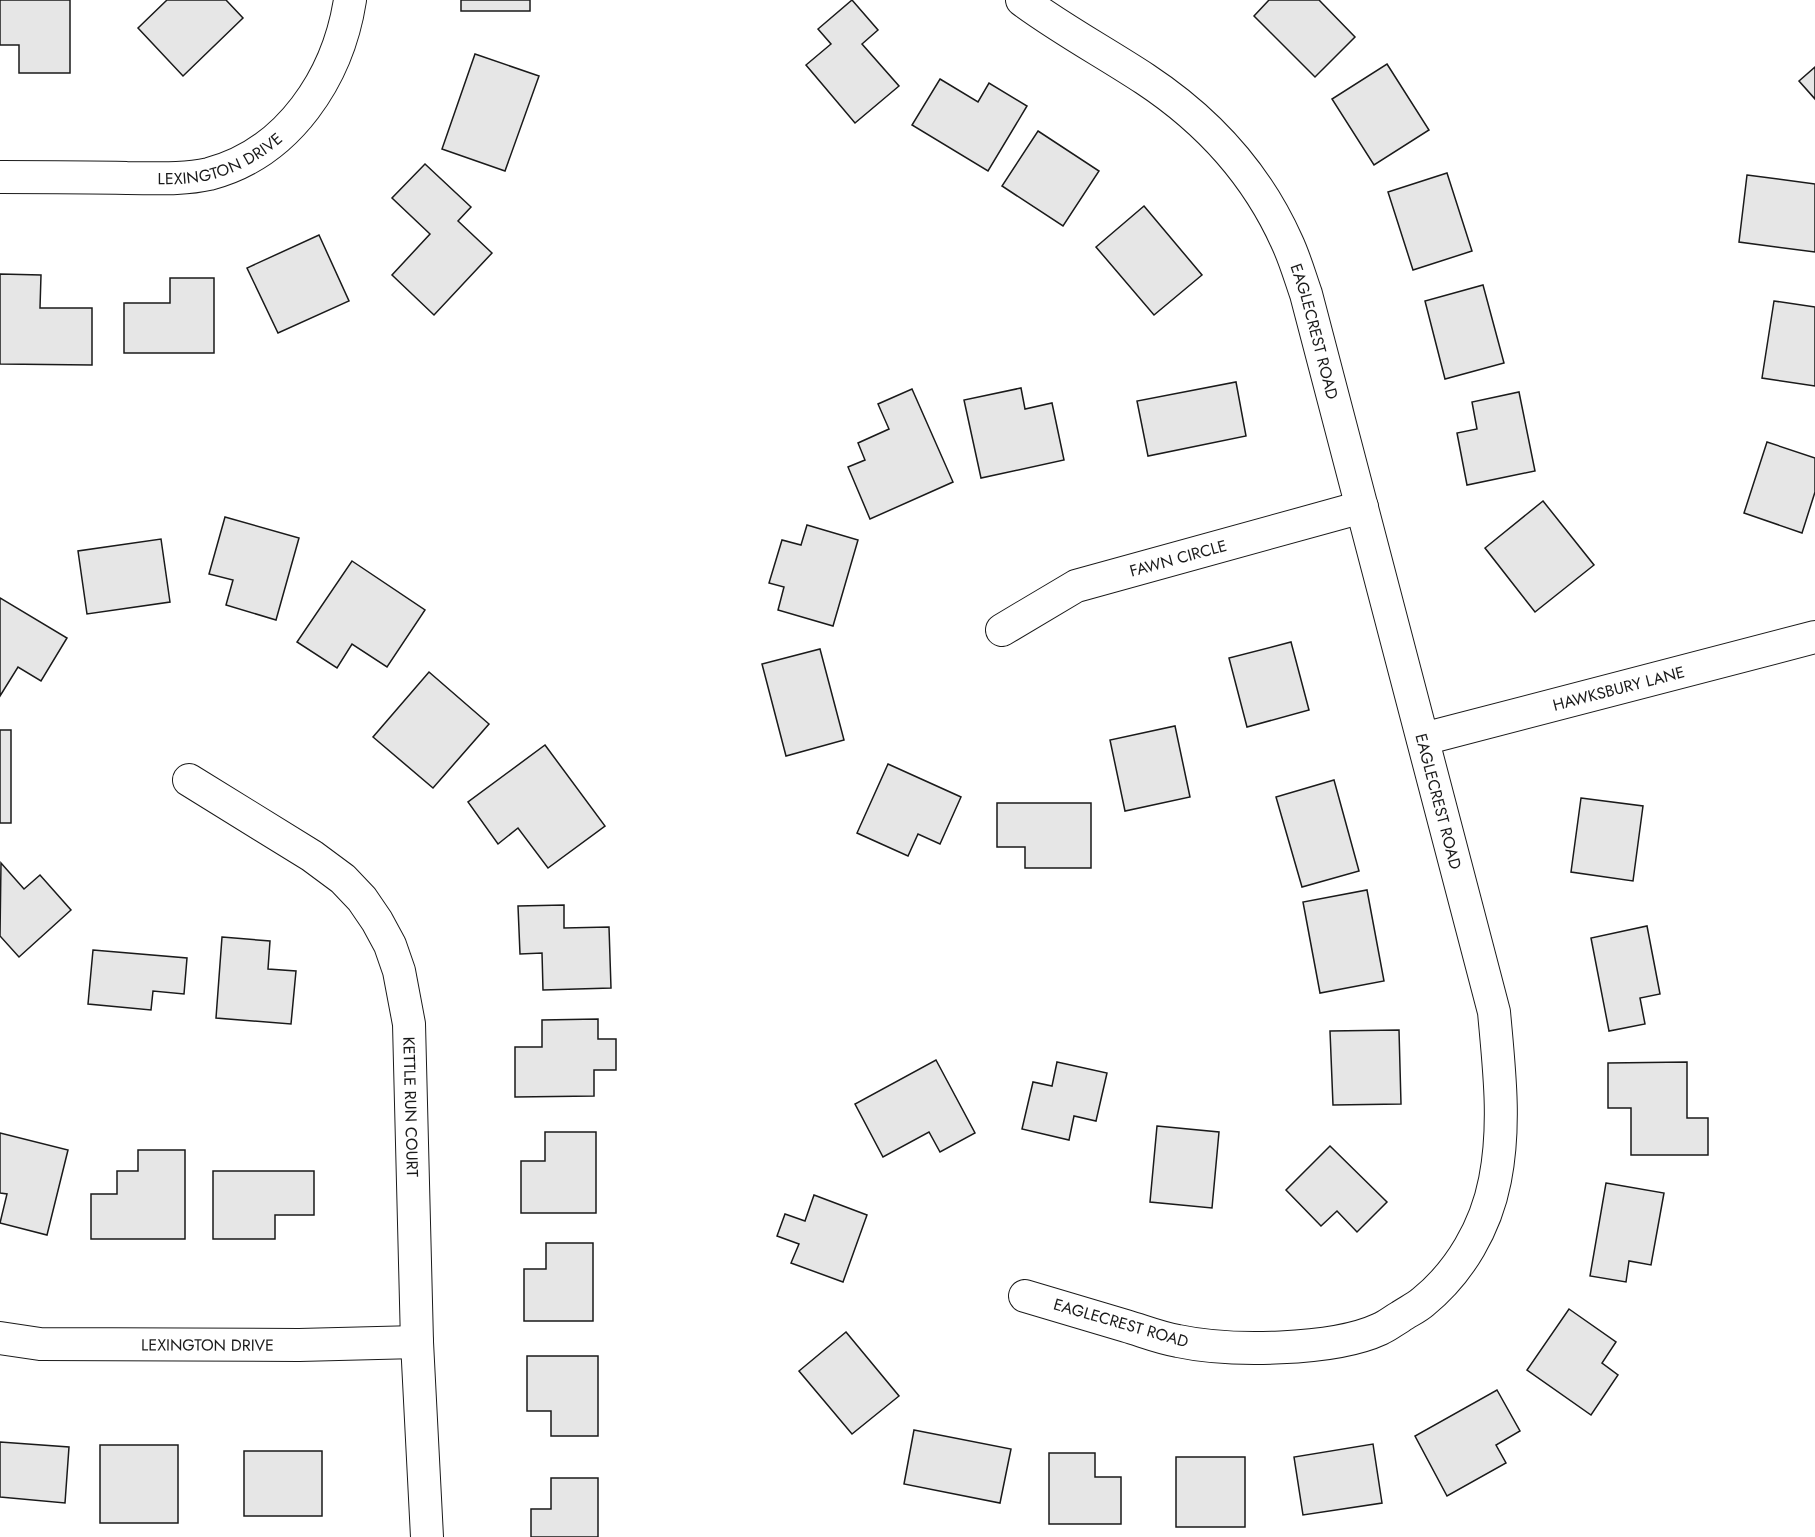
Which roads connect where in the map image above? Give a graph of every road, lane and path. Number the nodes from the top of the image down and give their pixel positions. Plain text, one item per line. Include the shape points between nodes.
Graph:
1 (350, 0) edge
2 (1022, 0) edge
3 (0, 177) edge
4 (1362, 507) junction
5 (1002, 630) dead end
6 (1815, 637) edge
7 (1423, 739) junction
8 (189, 780) dead end
9 (1025, 1296) dead end
10 (0, 1338) edge
11 (417, 1342) junction
12 (427, 1537) edge

1 - 3 street, LEXINGTON DRIVE via 340,44 316,94 279,135 234,165 208,174 168,178
2 - 4 street, EAGLECREST ROAD via 1191,113 1230,151 1263,195 1288,243 1306,294
4 - 5 street, FAWN CIRCLE via 1076,586
4 - 7 street, EAGLECREST ROAD
6 - 7 street, HAWKSBURY LANE
7 - 9 street, EAGLECREST ROAD via 1494,1012 1501,1096 1495,1181 1481,1226 1462,1260 1422,1303 1380,1329 1323,1343 1264,1348 1176,1341
8 - 11 street, KETTLE RUN COURT via 343,879 362,899 390,945 409,1024
10 - 11 street, LEXINGTON DRIVE via 40,1344
11 - 12 street, KETTLE RUN COURT

